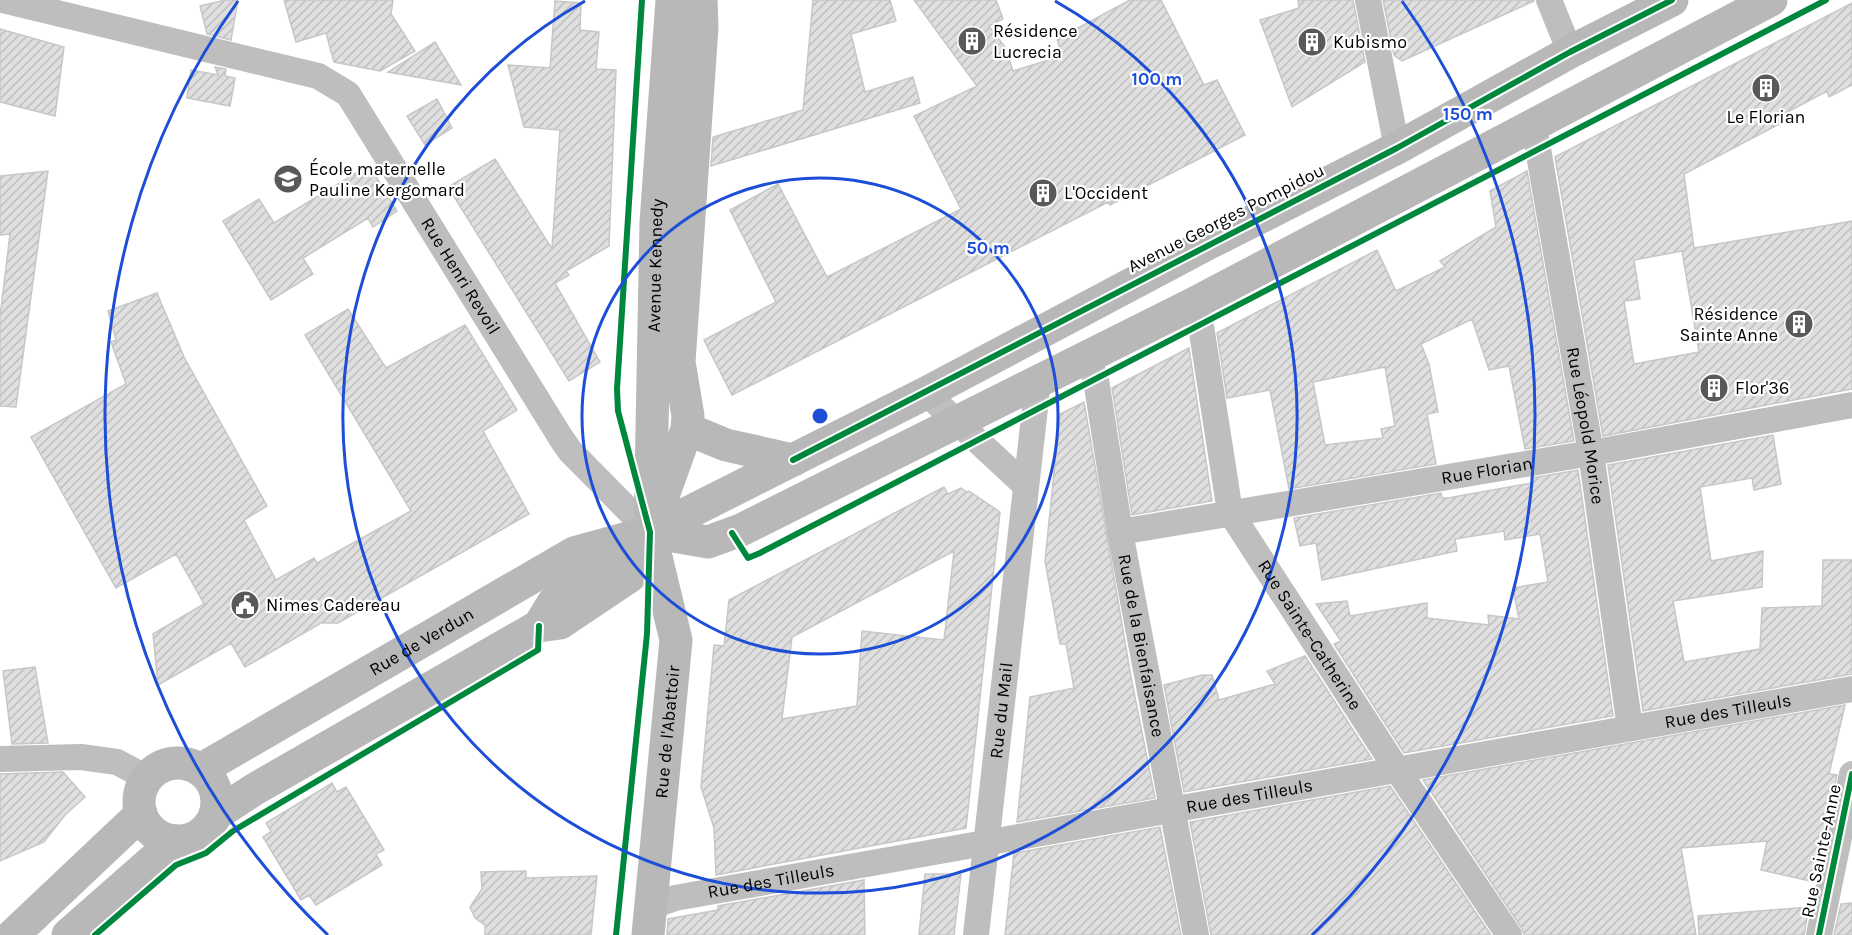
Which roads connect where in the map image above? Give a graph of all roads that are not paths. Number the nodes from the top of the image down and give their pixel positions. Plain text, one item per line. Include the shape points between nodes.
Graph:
1 (3, 0) edge
2 (672, 0) edge
3 (701, 0) edge
4 (1368, 0) edge
5 (1549, 0) edge
6 (1672, 0) edge
7 (1771, 0) edge
8 (1570, 52) junction
9 (1534, 126) junction
10 (1397, 148) junction
11 (1191, 305) junction
12 (1087, 356) junction
13 (1038, 381) junction
14 (926, 393) junction
15 (1852, 405) edge
16 (957, 422) junction
17 (687, 429) junction
18 (1591, 453) junction
19 (793, 460) junction
20 (1026, 486) junction
21 (1230, 512) junction
22 (650, 532) junction
23 (1120, 532) junction
24 (1852, 688) edge
25 (1630, 728) junction
26 (0, 759) edge
27 (200, 770) junction
28 (1398, 771) junction
29 (1852, 774) edge
30 (147, 778) junction
31 (1173, 809) junction
32 (141, 814) junction
33 (215, 815) junction
34 (175, 841) junction
35 (986, 842) junction
36 (649, 921) edge
37 (13, 935) edge
38 (68, 935) edge
39 (976, 935) edge
40 (1196, 935) edge
41 (1509, 935) edge
42 (1819, 935) edge

1 - 22 street, Rue Henri Revoil via 318,76 348,94 561,438
2 - 22 main road, Avenue Kennedy via 656,222
3 - 17 main road, Avenue Kennedy via 679,362
4 - 10 street
5 - 8 street
6 - 8 main road, Avenue Georges Pompidou
7 - 9 main road
8 - 10 main road, Avenue Georges Pompidou
9 - 11 main road
9 - 18 street, Rue Léopold Morice
10 - 14 main road, Avenue Georges Pompidou
11 - 12 main road
11 - 21 street, Rue Sainte-Catherine via 1201,326
12 - 13 main road
12 - 23 street, Rue de la Bienfaisance via 1096,380
13 - 16 main road
13 - 20 street, Rue du Mail
14 - 16 street
14 - 19 main road, Avenue Georges Pompidou
15 - 18 street, Rue Florian
16 - 20 street
16 - 22 main road via 741,530 708,542
17 - 19 main road via 726,444
17 - 22 main road
18 - 21 street, Rue Florian
18 - 25 street, Rue Léopold Morice
19 - 22 main road, Avenue Georges Pompidou
20 - 35 street, Rue du Mail
21 - 23 street, Rue Florian
21 - 28 street, Rue Sainte-Catherine
22 - 27 main road, Rue de Verdun via 574,553
22 - 33 main road via 553,603 539,626
22 - 36 main road, Rue de l'Abattoir via 676,640
23 - 31 street, Rue de la Bienfaisance
24 - 25 street, Rue des Tilleuls
25 - 28 street, Rue des Tilleuls
26 - 30 street via 81,757 117,762
27 - 30 main road via 172,763
27 - 33 main road via 216,791
28 - 31 street, Rue des Tilleuls
28 - 41 street, Rue Sainte-Catherine
29 - 42 street, Rue Sainte-Anne
30 - 32 main road via 141,789
31 - 35 street, Rue des Tilleuls
31 - 40 street, Rue de la Bienfaisance
32 - 34 main road via 155,834
32 - 37 main road
33 - 34 main road via 201,834
34 - 38 main road
35 - 36 street, Rue des Tilleuls via 675,898
35 - 39 street, Rue du Mail

